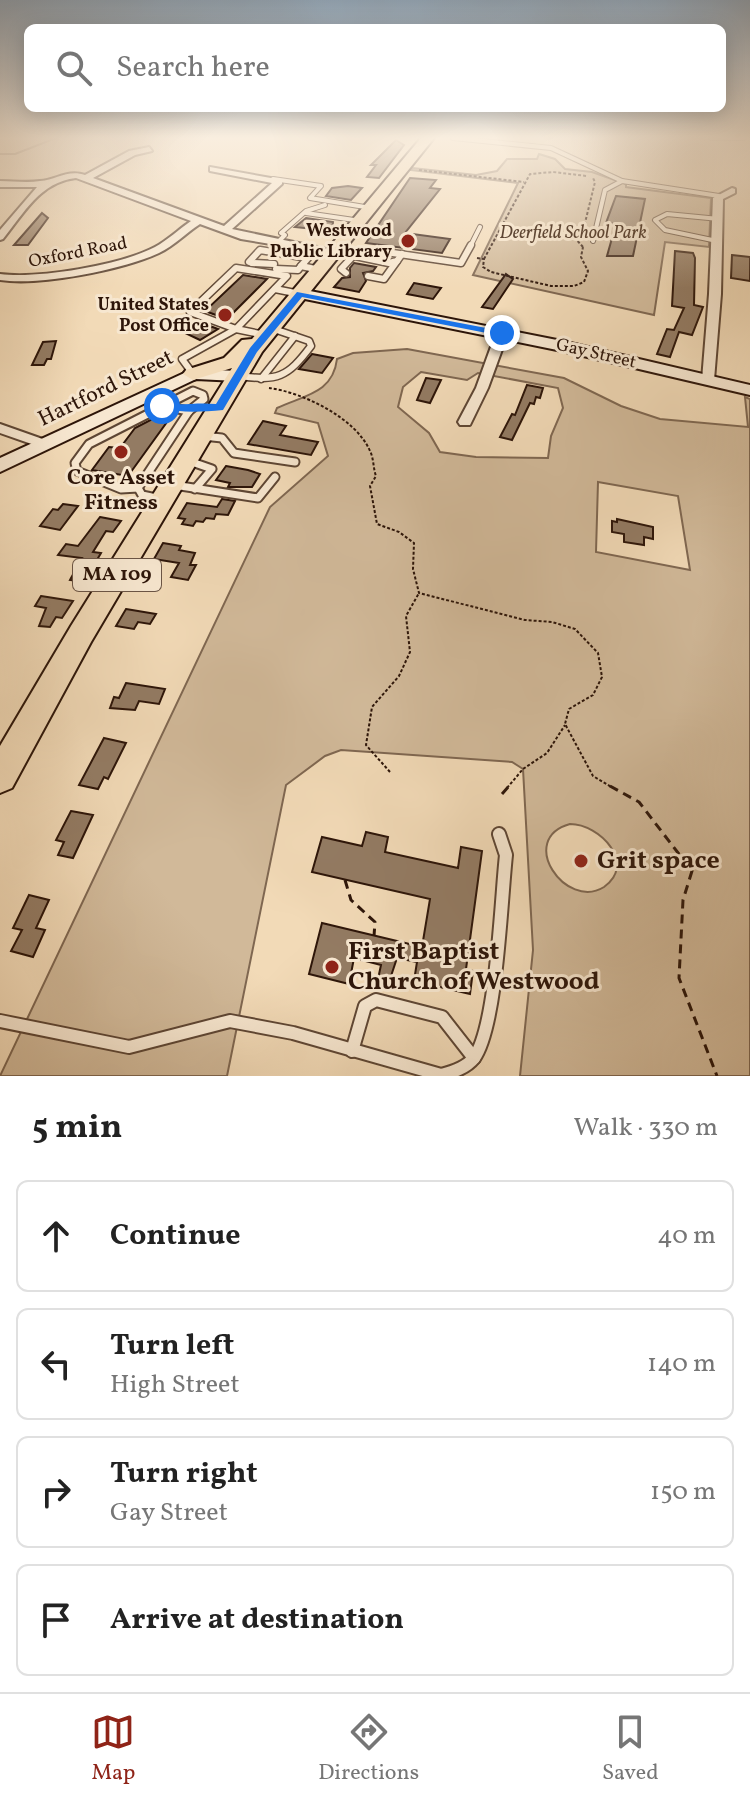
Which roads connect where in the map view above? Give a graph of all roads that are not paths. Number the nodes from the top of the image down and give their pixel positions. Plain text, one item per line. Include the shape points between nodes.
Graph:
1 (39, 188) edge
2 (117, 188) edge
3 (274, 188) edge
4 (319, 188) edge
5 (386, 188) edge
6 (608, 188) edge
7 (669, 188) edge
8 (732, 191) dead end
9 (719, 196) junction
10 (365, 212) junction
11 (306, 213) junction
12 (344, 219) junction
13 (719, 219) junction
14 (199, 220) junction
15 (480, 227) dead end
16 (225, 230) junction
17 (0, 237) edge
18 (593, 241) road end
19 (717, 241) junction
20 (277, 243) junction
21 (336, 252) junction
22 (355, 254) junction
23 (402, 254) junction
24 (374, 257) junction
25 (397, 261) junction
26 (252, 263) junction
27 (301, 266) junction
28 (292, 269) junction
29 (321, 270) junction
30 (346, 273) dead end
31 (368, 276) dead end
32 (0, 277) edge
33 (275, 289) junction
34 (300, 294) junction
35 (239, 328) junction
36 (268, 331) junction
37 (502, 333) junction
38 (295, 336) junction
39 (193, 374) junction
40 (249, 378) junction
41 (708, 380) junction
42 (750, 390) edge
43 (162, 406) junction
44 (199, 419) junction
45 (465, 422) dead end
46 (0, 428) edge
47 (82, 438) junction
48 (46, 445) junction
49 (295, 462) dead end
50 (0, 466) edge
51 (275, 477) dead end
52 (180, 483) junction
53 (138, 488) junction
54 (0, 777) edge
55 (499, 834) dead end
56 (0, 1021) edge
57 (352, 1051) junction
58 (474, 1058) junction

1 - 17 street
2 - 14 street
3 - 16 street
4 - 10 lane via 310,198
5 - 10 main road, MA 109
6 - 18 lane
7 - 9 lane
8 - 9 street
9 - 13 street
10 - 11 lane via 323,205
10 - 12 lane
10 - 12 lane via 345,213
10 - 21 main road, MA 109
11 - 12 lane
11 - 20 lane via 281,233 285,235
13 - 19 street
13 - 19 lane via 667,214 655,220 665,230
14 - 16 street
14 - 32 street, Oxford Road via 140,258 31,279
15 - 23 lane via 461,263
16 - 20 street
19 - 41 street
20 - 21 street
21 - 22 lane
21 - 29 main road, MA 109
22 - 24 lane
22 - 30 lane via 341,269
23 - 24 lane
23 - 25 lane
24 - 25 lane via 382,263
25 - 31 lane via 384,279
26 - 27 lane via 260,250 308,258
26 - 28 lane
26 - 28 lane
27 - 28 lane
27 - 29 lane
29 - 34 main road, MA 109
33 - 34 lane
33 - 35 lane
33 - 35 lane via 287,276 236,268 190,312
34 - 36 main road, MA 109
34 - 37 street, Gay Street
35 - 36 lane
35 - 39 lane via 182,359
36 - 38 lane
36 - 39 main road via 231,362
36 - 40 main road, MA 109
37 - 41 street, Gay Street
37 - 45 street
38 - 40 lane
38 - 40 lane via 311,346 290,375
39 - 40 street, Hartford Street
39 - 47 street, Hartford Street
40 - 44 main road, MA 109
41 - 42 street, Gay Street
43 - 44 lane
43 - 44 lane via 193,391 203,395
43 - 47 lane
44 - 49 lane via 234,453
44 - 52 main road, MA 109
44 - 53 lane
46 - 48 street
47 - 48 street, Hartford Street
47 - 53 lane via 77,471 121,489
48 - 50 street, Hartford Street
51 - 52 lane via 258,498
52 - 53 lane via 142,495
52 - 54 main road, MA 109 via 81,634
55 - 58 lane via 506,855 489,1004
56 - 57 lane via 129,1047 230,1021
57 - 58 lane via 441,1075
57 - 58 lane via 365,1006 376,1000 442,1017

